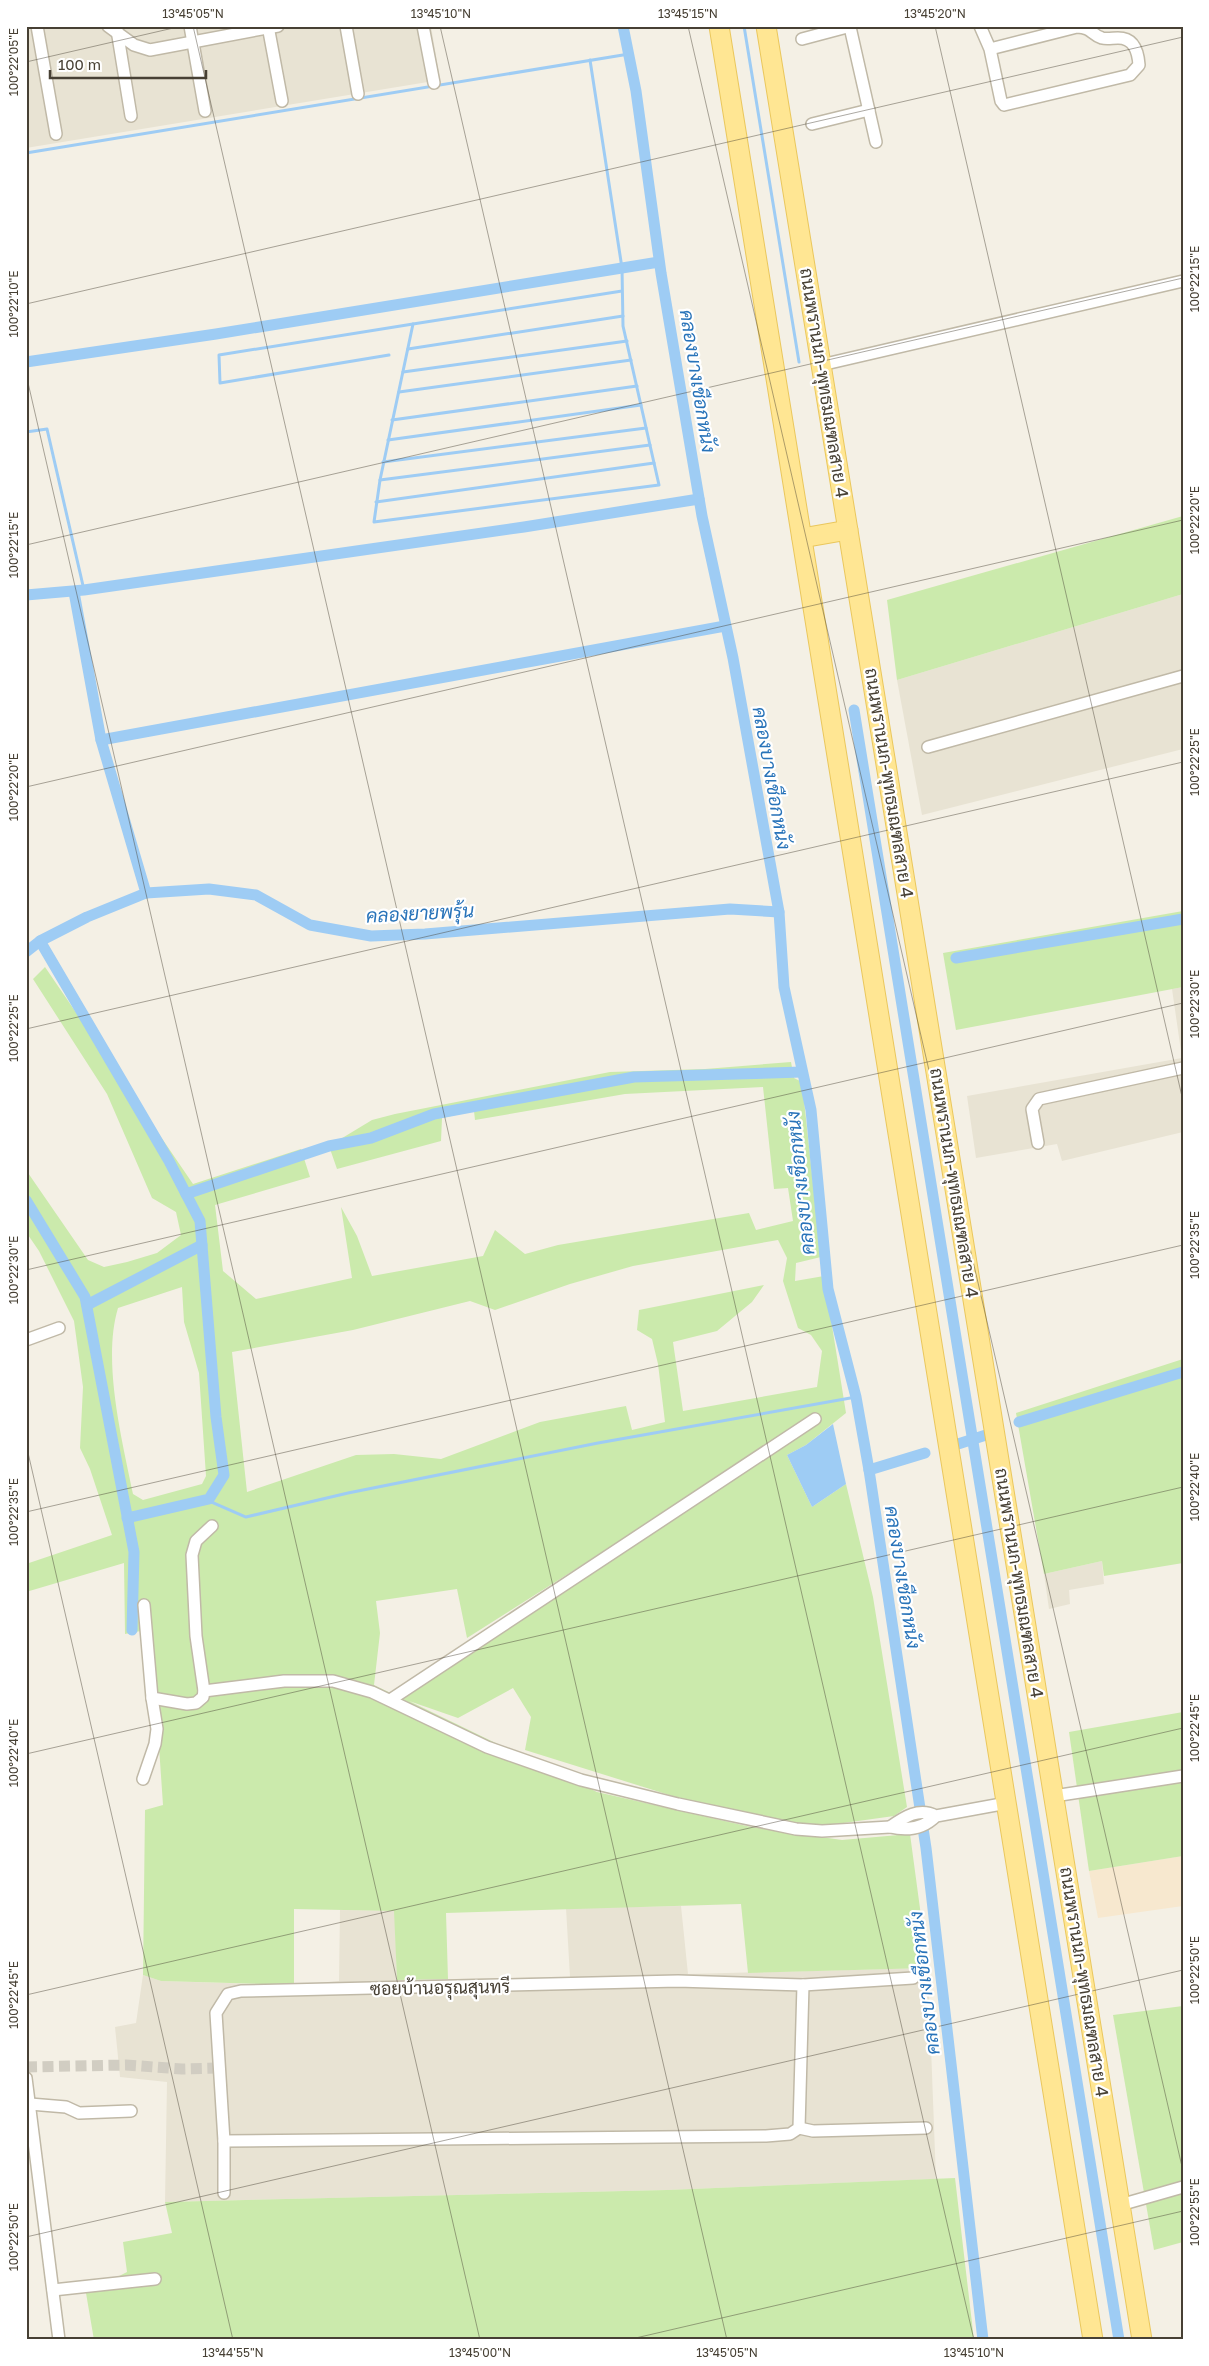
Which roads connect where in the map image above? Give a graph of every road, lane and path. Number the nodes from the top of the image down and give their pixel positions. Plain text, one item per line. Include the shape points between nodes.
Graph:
1 (37, 26) edge
2 (108, 26) edge
3 (190, 26) edge
4 (346, 26) edge
5 (423, 26) edge
6 (719, 26) edge
7 (766, 26) edge
8 (850, 26) edge
9 (980, 26) edge
10 (271, 27) edge
11 (117, 30) edge
12 (802, 39) dead end
13 (193, 42) junction
14 (990, 49) junction
15 (434, 83) dead end
16 (358, 94) dead end
17 (282, 102) dead end
18 (869, 110) junction
19 (205, 111) dead end
20 (131, 116) dead end
21 (812, 124) dead end
22 (56, 134) dead end
23 (876, 142) dead end
24 (1183, 281) edge
25 (821, 365) junction
26 (848, 530) junction
27 (802, 538) junction
28 (1183, 676) edge
29 (928, 747) dead end
30 (1183, 1068) edge
31 (1038, 1143) dead end
32 (59, 1328) dead end
33 (26, 1340) edge
34 (815, 1418) dead end
35 (212, 1526) dead end
36 (144, 1605) dead end
37 (204, 1691) junction
38 (152, 1698) junction
39 (390, 1700) junction
40 (1183, 1776) edge
41 (143, 1779) dead end
42 (1054, 1796) junction
43 (1007, 1803) junction
44 (913, 1978) dead end
45 (803, 1985) junction
46 (26, 2078) edge
47 (30, 2104) junction
48 (132, 2111) dead end
49 (799, 2128) junction
50 (926, 2128) dead end
51 (224, 2141) junction
52 (1183, 2187) edge
53 (224, 2193) dead end
54 (1120, 2205) junction
55 (155, 2278) dead end
56 (54, 2290) junction
57 (59, 2340) edge
58 (1094, 2340) edge
59 (1142, 2340) edge

1 - 22 street
2 - 11 street
3 - 13 street
4 - 16 street
5 - 15 street
6 - 27 main road
7 - 25 main road, ถนนพรานนก-พุทธมณฑลสาย 4
8 - 12 street
8 - 18 street
9 - 14 street
10 - 13 street
10 - 17 street
11 - 13 street via 134,46 150,50
11 - 20 street
13 - 19 street
14 - 14 street via 1000,101 1004,105 1130,76 1139,65 1138,51 1131,42 1123,38 1102,38 1089,28 1077,27
18 - 21 street
18 - 23 street
24 - 25 street
25 - 26 main road, ถนนพรานนก-พุทธมณฑลสาย 4
26 - 27 main road
26 - 42 main road, ถนนพรานนก-พุทธมณฑลสาย 4
27 - 43 main road
28 - 29 street
30 - 31 street via 1038,1099 1032,1109
32 - 33 street
34 - 39 street
35 - 37 street via 196,1541 192,1555 196,1636
36 - 38 street
37 - 38 street via 196,1703
37 - 39 street via 284,1681 324,1681 356,1686
38 - 41 street via 157,1729
39 - 43 street via 487,1747 556,1773 796,1829 822,1831 896,1825 916,1813 932,1817
40 - 42 street
42 - 54 main road, ถนนพรานนก-พุทธมณฑลสาย 4
43 - 58 main road
44 - 45 street, ซอยบ้านอรุณสุนทรี
45 - 49 street
45 - 51 street, ซอยบ้านอรุณสุนทรี via 678,1981 241,1991 228,1994 216,2014
46 - 47 street
47 - 48 street via 66,2107 79,2113
47 - 56 street
49 - 50 street via 813,2131
49 - 51 street via 790,2134 766,2136
51 - 53 street, ซอยบ้านอรุณสุนทรี
52 - 54 street
54 - 59 main road, ถนนพรานนก-พุทธมณฑลสาย 4
55 - 56 street
56 - 57 street

